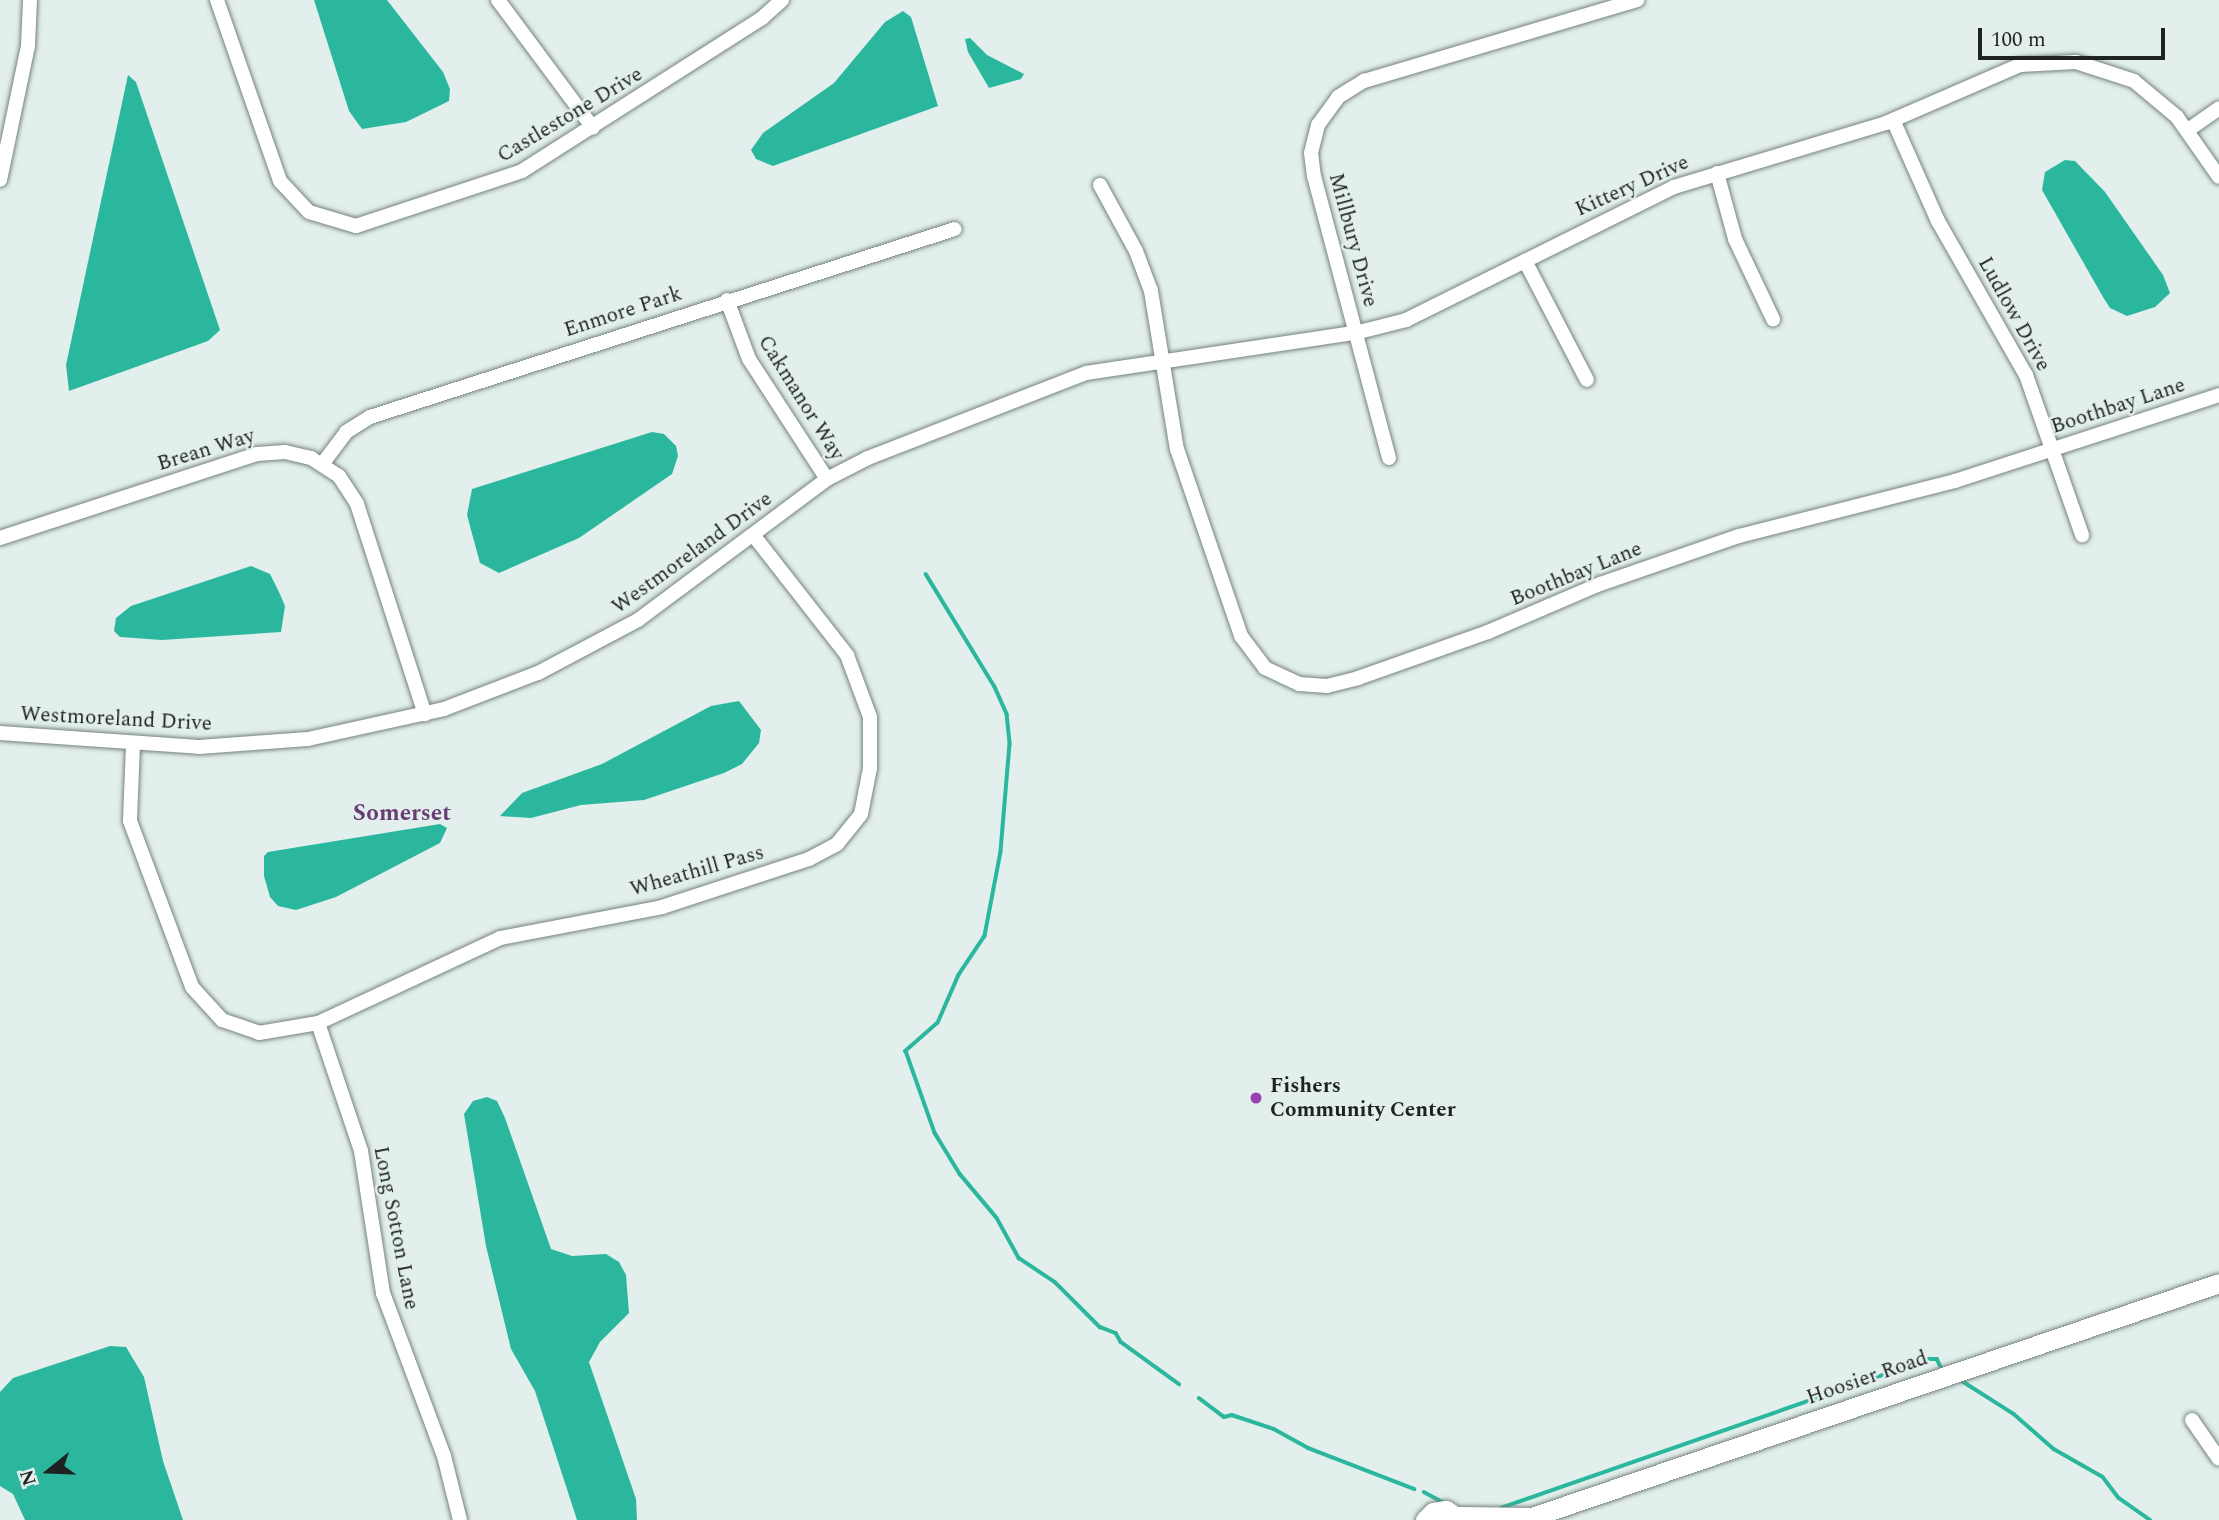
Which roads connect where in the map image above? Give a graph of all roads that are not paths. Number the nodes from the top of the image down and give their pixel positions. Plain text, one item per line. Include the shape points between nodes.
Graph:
1 (30, 0) edge
2 (217, 0) edge
3 (498, 0) edge
4 (782, 0) edge
5 (1580, 0) edge
6 (1637, 0) edge
7 (1585, 15) junction
8 (2219, 108) edge
9 (1893, 120) junction
10 (593, 128) junction
11 (2188, 130) junction
12 (1717, 173) junction
13 (2219, 177) edge
14 (0, 180) edge
15 (1100, 185) dead end
16 (955, 229) dead end
17 (1525, 261) junction
18 (727, 300) junction
19 (1773, 319) dead end
20 (1355, 333) junction
21 (1163, 360) junction
22 (1063, 380) joint
23 (1587, 380) dead end
24 (2219, 395) edge
25 (2053, 449) junction
26 (1389, 458) dead end
27 (323, 463) junction
28 (827, 479) junction
29 (2082, 535) dead end
30 (754, 536) junction
31 (0, 538) edge
32 (425, 714) junction
33 (0, 733) edge
34 (133, 745) junction
35 (318, 1023) junction
36 (2219, 1283) edge
37 (2192, 1420) dead end
38 (2219, 1459) edge
39 (1460, 1518) edge
40 (1527, 1518) edge
41 (460, 1520) edge
42 (1425, 1520) edge

1 - 14 street via 28,46
2 - 10 street, Castlestone Drive via 274,169 292,198 320,218 361,226 393,218 515,175
3 - 10 street
4 - 10 street, Castlestone Drive
5 - 7 street
6 - 7 street
7 - 20 street, Millbury Drive via 1364,80 1338,97 1323,117 1311,161
8 - 11 street
9 - 11 street, Kittery Drive via 2008,69 2065,60 2101,67 2134,81 2168,107
9 - 12 street, Kittery Drive
9 - 25 street, Ludlow Drive via 1938,221 2026,374
11 - 13 street, Kittery Drive
12 - 17 street, Kittery Drive via 1635,204
12 - 19 street via 1735,239
15 - 21 street, Boothbay Lane via 1144,271
16 - 18 street, Enmore Park
17 - 20 street, Kittery Drive via 1426,312
17 - 23 street
18 - 27 street, Enmore Park via 370,417 346,432
18 - 28 street, Cakmanor Way via 749,359
20 - 21 street, Kittery Drive
20 - 26 street, Millbury Drive
21 - 22 street, Kittery Drive
21 - 25 street, Boothbay Lane via 1177,449 1241,636 1273,674 1311,686 1334,685 1434,652 1600,584 1749,533 1955,481
22 - 28 street, Westmoreland Drive via 967,422 868,457
24 - 25 street, Boothbay Lane
25 - 29 street, Ludlow Drive
27 - 31 street, Brean Way via 285,452 257,454
27 - 32 street, Brean Way via 344,482 357,504
28 - 30 street, Westmoreland Drive
30 - 32 street, Westmoreland Drive via 658,607 600,642 519,682
30 - 35 street, Wheathill Pass via 841,646 864,694 871,730 870,768 864,807 849,833 816,856 674,904 493,940
32 - 34 street, Westmoreland Drive via 294,740 199,747
33 - 34 street, Westmoreland Drive
34 - 35 street, Wheathill Pass via 128,800 137,843 192,986 207,1008 232,1026 268,1033
35 - 41 street, Long Sotton Lane via 361,1151 383,1293 441,1445
36 - 40 street, Hoosier Road
37 - 38 street
39 - 40 street, Hoosier Road
39 - 42 street, Hoosier Road via 1439,1510

